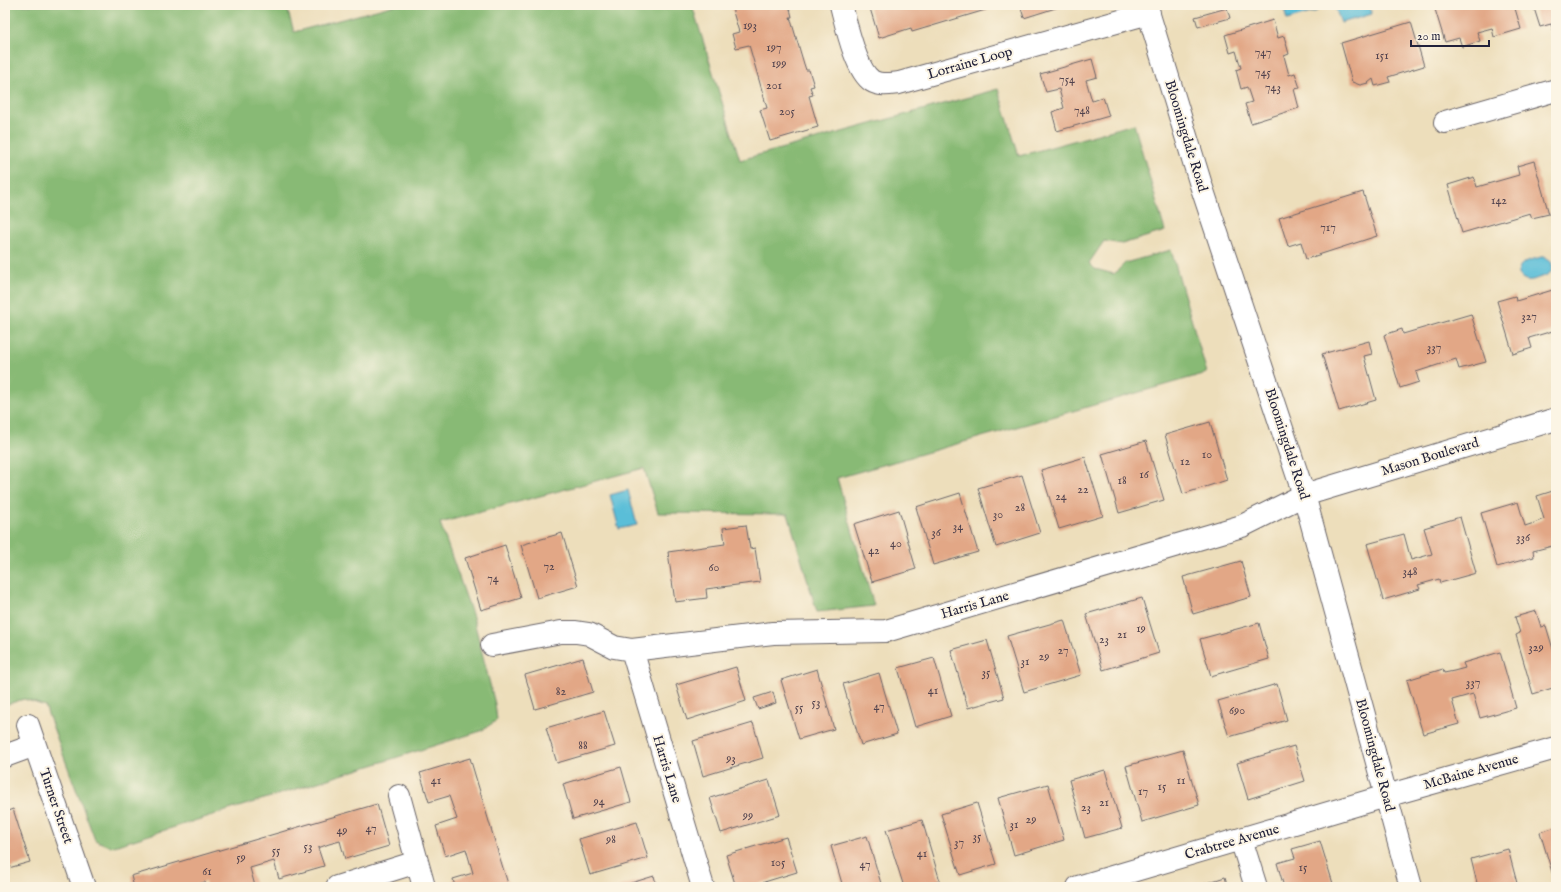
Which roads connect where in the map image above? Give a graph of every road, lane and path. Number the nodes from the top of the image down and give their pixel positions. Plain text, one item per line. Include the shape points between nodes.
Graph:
1 (840, 5) edge
2 (1148, 9) edge
3 (1556, 90) edge
4 (1445, 122) dead end
5 (1556, 420) edge
6 (1304, 495) junction
7 (492, 645) dead end
8 (632, 650) junction
9 (28, 725) dead end
10 (35, 746) junction
11 (1556, 748) edge
12 (5, 756) edge
13 (399, 796) dead end
14 (1386, 796) junction
15 (1242, 839) junction
16 (417, 862) junction
17 (84, 887) edge
18 (337, 887) edge
19 (424, 887) edge
20 (703, 887) edge
21 (1078, 887) edge
22 (1256, 887) edge
23 (1411, 887) edge

1 - 2 street, Lorraine Loop via 858,63 864,74 872,82 885,85
2 - 6 street, Bloomingdale Road via 1201,185
3 - 4 street
5 - 6 street, Mason Boulevard
6 - 8 street, Harris Lane via 1242,526 886,631 773,633
6 - 14 street, Bloomingdale Road
7 - 8 street, Harris Lane via 561,632 576,632 589,634 614,647
8 - 20 street, Harris Lane
9 - 10 street, Turner Street
10 - 12 street
10 - 17 street, Turner Street
11 - 14 street, McBaine Avenue
13 - 16 street
14 - 15 street, Crabtree Avenue
14 - 23 street, Bloomingdale Road
15 - 21 street, Crabtree Avenue
15 - 22 street
16 - 18 street
16 - 19 street

